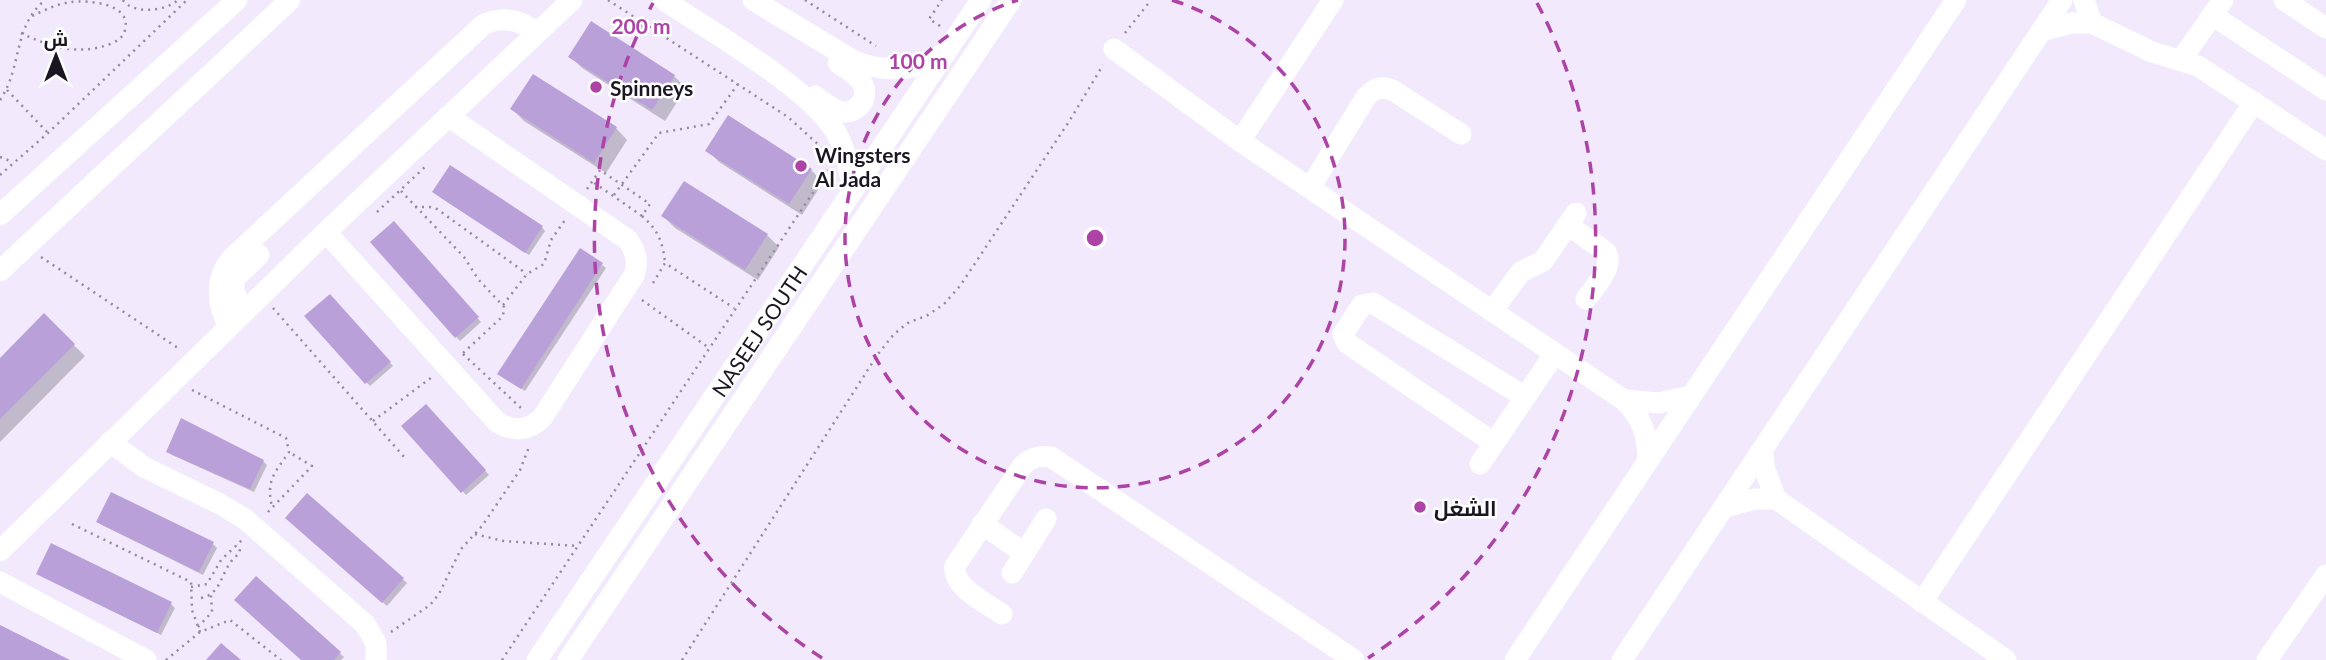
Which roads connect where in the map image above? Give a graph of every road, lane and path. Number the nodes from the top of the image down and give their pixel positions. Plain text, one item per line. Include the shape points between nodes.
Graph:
1 (45, 0) edge
2 (123, 0) edge
3 (178, 0) edge
4 (187, 0) edge
5 (237, 0) edge
6 (290, 0) edge
7 (608, 0) edge
8 (664, 0) edge
9 (805, 0) edge
10 (942, 0) edge
11 (981, 0) edge
12 (1011, 0) edge
13 (1151, 0) edge
14 (1333, 0) edge
15 (1956, 0) edge
16 (2062, 0) edge
17 (2084, 0) edge
18 (2284, 0) edge
19 (570, 1) edge
20 (759, 1) edge
21 (127, 5) junction
22 (2217, 7) edge
23 (120, 12) junction
24 (30, 17) junction
25 (2092, 23) junction
26 (2326, 28) edge
27 (800, 29) junction
28 (946, 29) dead end
29 (2041, 31) junction
30 (21, 33) junction
31 (530, 40) junction
32 (879, 48) dead end
33 (1114, 49) junction
34 (947, 52) junction
35 (2181, 60) junction
36 (464, 61) dead end
37 (738, 84) junction
38 (787, 85) junction
39 (7, 90) junction
40 (2326, 90) edge
41 (0, 100) edge
42 (2254, 102) junction
43 (448, 116) junction
44 (48, 133) junction
45 (1461, 134) dead end
46 (1240, 141) junction
47 (822, 148) dead end
48 (2326, 150) edge
49 (0, 157) edge
50 (13, 163) junction
51 (833, 163) dead end
52 (0, 175) edge
53 (593, 182) junction
54 (622, 185) junction
55 (1310, 188) junction
56 (401, 191) dead end
57 (853, 191) junction
58 (614, 195) junction
59 (575, 204) junction
60 (415, 207) junction
61 (0, 215) edge
62 (642, 216) junction
63 (326, 232) junction
64 (26, 247) junction
65 (259, 255) dead end
66 (665, 263) junction
67 (0, 271) edge
68 (527, 274) junction
69 (1586, 299) dead end
70 (502, 305) junction
71 (274, 308) dead end
72 (736, 309) junction
73 (1492, 311) junction
74 (236, 319) junction
75 (709, 348) junction
76 (1555, 353) junction
77 (195, 359) junction
78 (455, 360) junction
79 (190, 389) dead end
80 (1690, 396) junction
81 (1525, 397) junction
82 (1625, 400) junction
83 (373, 421) junction
84 (530, 427) junction
85 (110, 442) junction
86 (1494, 443) junction
87 (1762, 450) junction
88 (405, 458) dead end
89 (1648, 461) junction
90 (1479, 464) dead end
91 (1776, 499) junction
92 (272, 507) dead end
93 (1724, 507) junction
94 (1046, 519) dead end
95 (72, 524) dead end
96 (982, 524) junction
97 (475, 534) junction
98 (237, 545) dead end
99 (578, 546) junction
100 (0, 551) edge
101 (1024, 553) junction
102 (1012, 573) dead end
103 (2326, 575) edge
104 (0, 582) edge
105 (211, 595) junction
106 (201, 598) dead end
107 (1923, 602) junction
108 (1002, 614) dead end
109 (198, 627) junction
110 (200, 632) junction
111 (376, 651) edge
112 (146, 660) edge
113 (166, 660) edge
114 (281, 660) edge
115 (502, 660) edge
116 (537, 660) edge
117 (568, 660) edge
118 (682, 660) edge
119 (1354, 660) edge
120 (1515, 660) edge
121 (1622, 660) edge
122 (2006, 660) edge
123 (2267, 660) edge

1 - 24 path
2 - 21 path
3 - 21 path via 158,8
4 - 44 path
5 - 61 street
6 - 64 street
7 - 37 path
8 - 38 street
9 - 32 path
10 - 28 path via 929,19
11 - 34 street, NASEEJ SOUTH
12 - 117 street
13 - 33 path
14 - 46 street
15 - 80 street
16 - 29 street
17 - 25 street
18 - 26 street
19 - 31 street
20 - 27 street
21 - 23 path
22 - 35 street
22 - 40 street
23 - 24 path via 105,5 71,2
23 - 30 path via 124,34 93,49 58,48
24 - 30 path
25 - 29 street
25 - 35 street via 2152,52
27 - 34 street via 854,61 877,68 913,68
27 - 38 street via 815,47 860,79 865,96 859,107 842,112
29 - 87 street
30 - 39 path
31 - 36 street via 494,35
31 - 43 street
31 - 74 street via 523,24 498,19 483,25 232,258 223,270 220,305
33 - 46 street
33 - 118 path via 960,286 944,304 901,328 878,354
34 - 57 street, NASEEJ SOUTH
35 - 42 street via 2206,70
37 - 47 path via 788,117
37 - 54 path via 709,124 659,133
38 - 57 street via 831,125 846,157
39 - 41 path
39 - 44 path
42 - 48 street
42 - 107 street
43 - 59 street
43 - 63 street
44 - 50 path
45 - 55 street via 1388,88 1376,89 1366,97
46 - 55 street
49 - 50 path
50 - 52 path
51 - 72 path
53 - 54 path via 600,170
53 - 58 path
53 - 59 path
54 - 58 path
54 - 62 path via 650,204
55 - 73 street
56 - 60 path
57 - 116 street, NASEEJ SOUTH
58 - 62 path
59 - 68 path via 551,240 544,264
59 - 84 street via 628,240 636,268 542,418
60 - 68 path via 437,209
60 - 70 path
62 - 66 path via 662,240
63 - 74 street
63 - 78 street
64 - 67 street
64 - 77 path
65 - 74 street via 234,279
66 - 72 path
66 - 75 path via 641,301
68 - 70 path
69 - 73 street via 1610,258 1572,219 1543,261 1521,272
70 - 78 path via 503,316
71 - 83 path
72 - 75 path
73 - 76 street
74 - 77 street
75 - 99 path
76 - 81 street
76 - 82 street
77 - 85 street
78 - 83 path
78 - 84 path via 523,410
78 - 84 street via 497,422 509,428
79 - 92 path via 289,443 289,452 268,487
80 - 82 street via 1658,403
80 - 89 street
81 - 86 street
81 - 86 street via 1373,303 1362,305 1345,328 1347,343
82 - 89 street via 1644,427
83 - 88 path
84 - 97 path via 530,444 520,470
85 - 100 street
85 - 111 street via 144,467 254,526 365,624
86 - 90 street
87 - 91 street
87 - 93 street
89 - 120 street
91 - 93 street
91 - 107 street
93 - 121 street
94 - 101 street
95 - 109 path via 191,582 191,610
96 - 101 street
96 - 108 street via 954,572 958,581
96 - 119 street via 1023,465 1034,457 1051,457
97 - 99 path via 503,541
97 - 111 path via 461,549 430,605
98 - 105 path via 239,554 228,563
99 - 115 path
101 - 102 street
103 - 123 street
104 - 112 street
105 - 106 path
105 - 109 path via 212,612
107 - 122 street
109 - 110 path
110 - 113 path
110 - 114 path via 230,620

